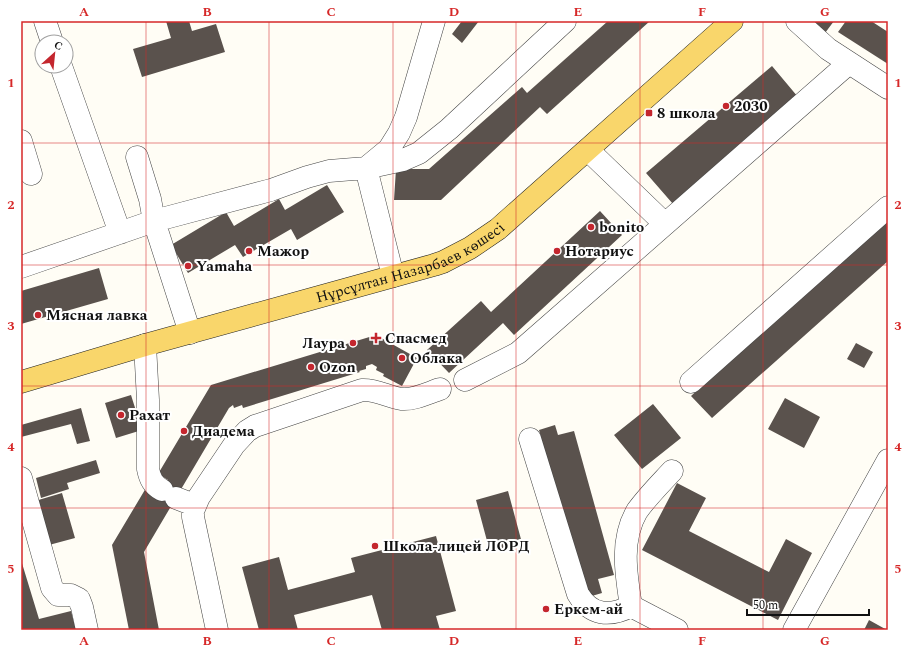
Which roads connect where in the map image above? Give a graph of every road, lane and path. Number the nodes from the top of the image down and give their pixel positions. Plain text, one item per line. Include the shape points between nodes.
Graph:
1 (45, 21) edge
2 (434, 21) edge
3 (566, 21) edge
4 (732, 21) edge
5 (797, 21) edge
6 (49, 34) edge
7 (849, 63) junction
8 (64, 74) edge
9 (888, 88) edge
10 (21, 141) edge
11 (588, 150) junction
12 (137, 157) dead end
13 (366, 168) junction
14 (31, 174) dead end
15 (888, 207) edge
16 (154, 221) junction
17 (665, 224) junction
18 (120, 233) junction
19 (21, 267) edge
20 (393, 276) junction
21 (190, 333) junction
22 (146, 345) junction
23 (465, 380) dead end
24 (21, 382) edge
25 (691, 382) dead end
26 (440, 389) dead end
27 (530, 439) dead end
28 (888, 460) edge
29 (672, 471) dead end
30 (21, 478) edge
31 (177, 498) junction
32 (619, 616) edge
33 (87, 630) edge
34 (217, 630) edge
35 (677, 630) edge
36 (794, 630) edge

1 - 6 street
2 - 13 street via 399,133 389,149
3 - 13 street via 419,153 403,160
4 - 11 main road, Нұрсұлтан Назарбаев көшесі
5 - 7 street via 828,49
7 - 9 street
7 - 17 street
8 - 18 street
10 - 14 street
11 - 17 street
11 - 20 main road, Нұрсұлтан Назарбаев көшесі via 485,239 443,262
12 - 16 street
13 - 16 street via 329,171 271,190
13 - 20 street
15 - 25 street
16 - 18 street
16 - 21 street
17 - 23 street via 518,353
18 - 19 street
20 - 21 main road, Нұрсұлтан Назарбаев көшесі
21 - 22 main road, Нұрсұлтан Назарбаев көшесі
22 - 24 main road, Нұрсұлтан Назарбаев көшесі
22 - 31 street via 148,470 155,486
26 - 31 street via 409,399 374,390 362,390 255,426 241,436
27 - 32 street via 578,594 584,603 593,609
28 - 36 street
29 - 32 street via 645,501 632,522 628,536
30 - 33 street via 52,588 58,595 71,595 79,599
31 - 34 street via 192,517
32 - 35 street

